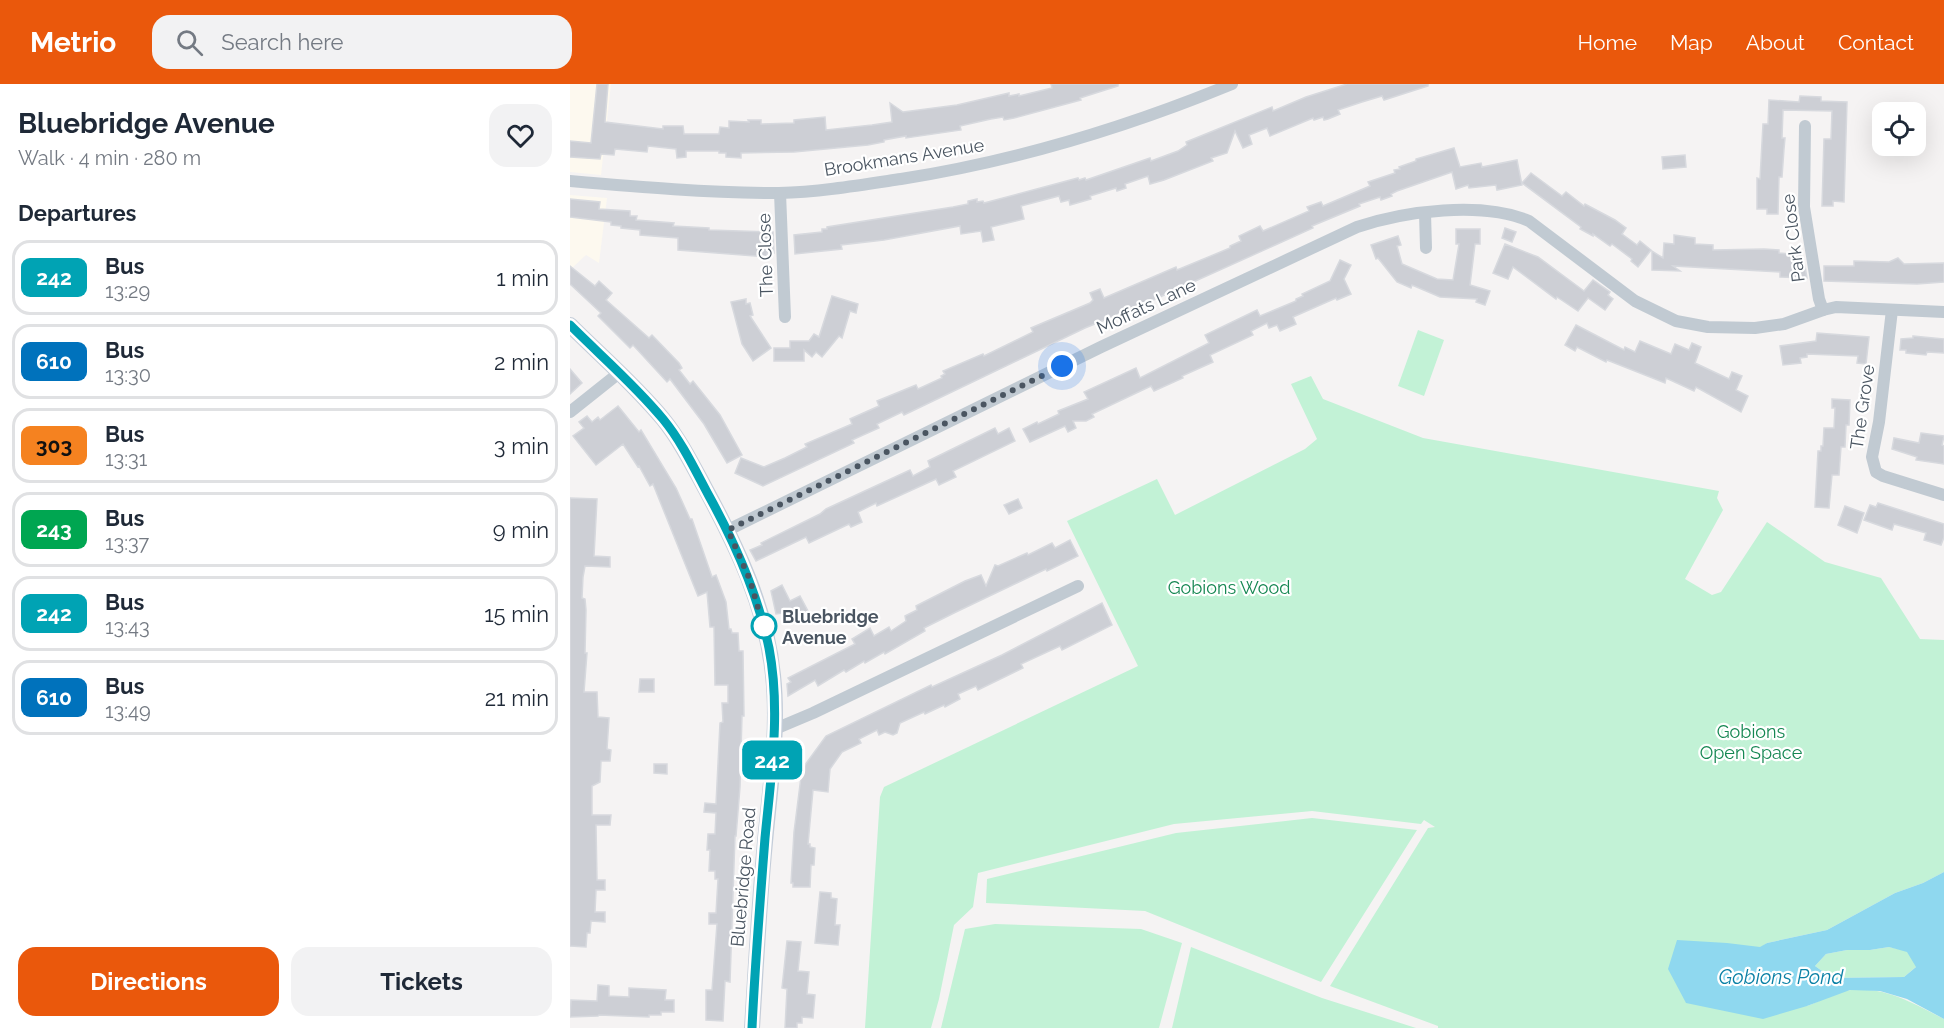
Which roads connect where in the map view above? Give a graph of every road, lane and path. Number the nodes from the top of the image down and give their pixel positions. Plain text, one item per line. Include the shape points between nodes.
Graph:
1 (1232, 84) edge
2 (1805, 126) dead end
3 (570, 181) edge
4 (780, 193) junction
5 (1425, 213) junction
6 (1426, 248) dead end
7 (1823, 310) junction
8 (1892, 310) junction
9 (1944, 312) edge
10 (785, 317) dead end
11 (570, 325) edge
12 (619, 373) junction
13 (570, 412) edge
14 (1944, 495) edge
15 (728, 530) junction
16 (1078, 586) dead end
17 (775, 729) junction
18 (752, 1028) edge

1 - 4 street, Brookmans Avenue via 1063,145 942,172
2 - 7 street, Park Close via 1804,207
3 - 4 street, Brookmans Avenue
4 - 10 street, The Close
5 - 6 street
5 - 7 street, Moffats Lane via 1492,211 1529,221 1635,300 1676,321 1708,327 1755,328 1784,324
5 - 15 street, Moffats Lane via 1357,227
7 - 8 street, Moffats Lane
8 - 9 street, Moffats Lane
8 - 14 street, The Grove via 1873,466 1883,476
11 - 12 street, Bluebridge Road
12 - 13 street
12 - 15 street, Bluebridge Road via 664,420
15 - 17 street, Bluebridge Road via 761,615 773,674
16 - 17 street
17 - 18 street, Bluebridge Road

